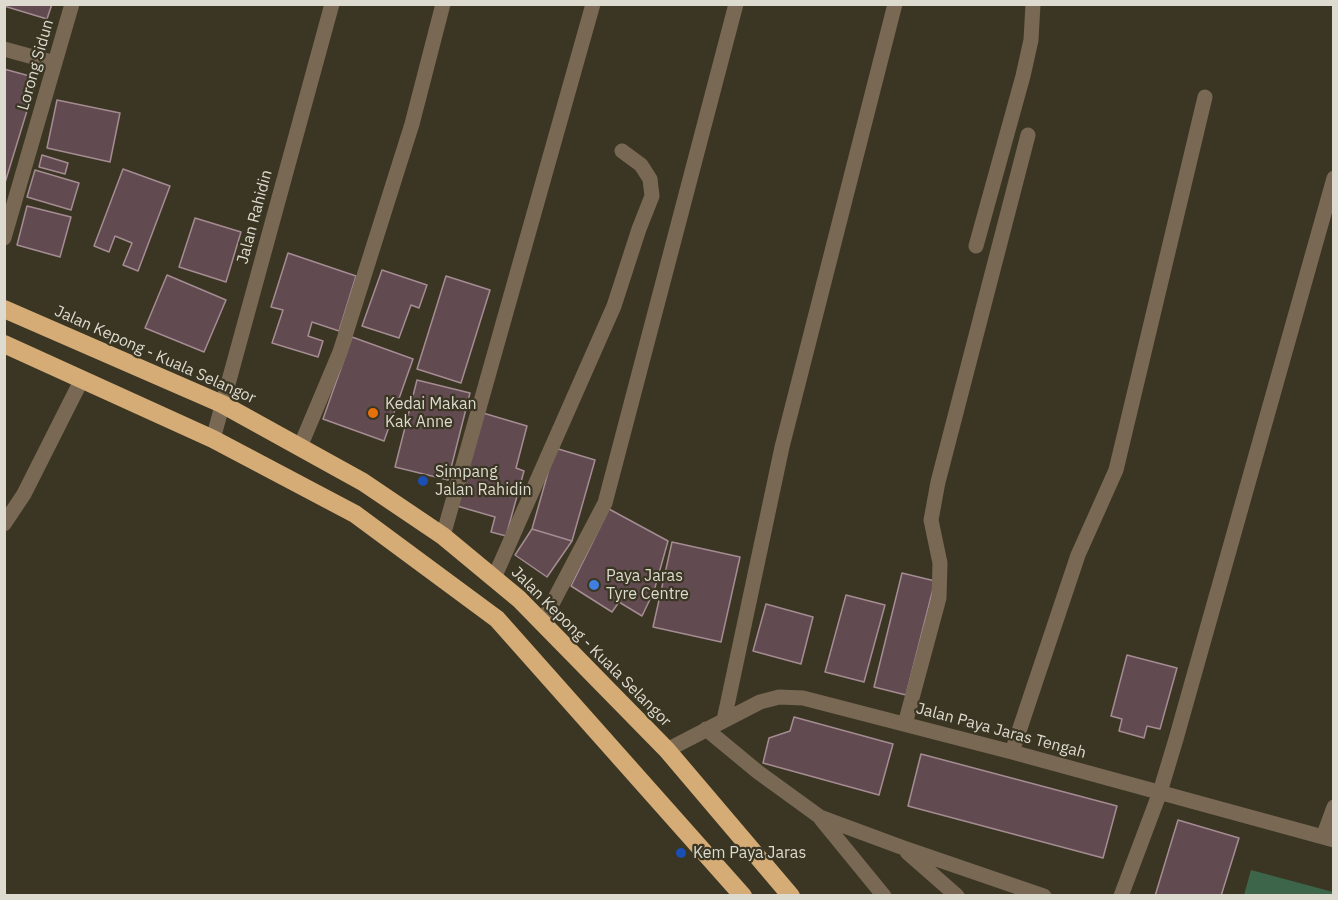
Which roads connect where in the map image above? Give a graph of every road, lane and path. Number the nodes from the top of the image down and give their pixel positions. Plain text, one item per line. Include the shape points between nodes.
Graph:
1 (72, 4) edge
2 (332, 4) edge
3 (443, 4) edge
4 (593, 4) edge
5 (736, 4) edge
6 (895, 4) edge
7 (1033, 4) edge
8 (4, 49) edge
9 (55, 63) junction
10 (1204, 97) dead end
11 (1028, 135) dead end
12 (622, 151) dead end
13 (1334, 178) edge
14 (4, 238) edge
15 (976, 246) dead end
16 (4, 309) edge
17 (4, 344) edge
18 (82, 379) junction
19 (222, 404) junction
20 (213, 439) junction
21 (300, 447) junction
22 (4, 524) edge
23 (443, 536) junction
24 (494, 578) junction
25 (542, 623) junction
26 (724, 720) junction
27 (905, 724) junction
28 (706, 729) junction
29 (667, 750) junction
30 (1012, 752) junction
31 (1160, 792) junction
32 (1334, 807) edge
33 (820, 817) junction
34 (1328, 838) edge
35 (901, 847) junction
36 (743, 896) edge
37 (791, 896) edge
38 (884, 896) edge
39 (957, 896) edge
40 (1044, 896) edge
41 (1121, 896) edge

1 - 9 street, Lorong Sidun
2 - 19 street, Jalan Rahidin
3 - 21 street via 411,124 340,352
4 - 23 street
5 - 25 street via 605,503
6 - 26 street via 782,447
7 - 15 street via 1023,76
8 - 9 street
9 - 14 street, Lorong Sidun
10 - 30 street via 1116,470 1078,555
11 - 27 street via 938,482 931,520 940,563 939,598
12 - 24 street via 641,165 650,179 652,196 614,306
13 - 31 street
16 - 19 highway, Jalan Kepong - Kuala Selangor
17 - 18 highway
18 - 20 highway
18 - 22 street via 24,494
19 - 20 street, Jalan Rahidin
19 - 21 highway, Jalan Kepong - Kuala Selangor
20 - 36 highway via 355,514 497,619
21 - 23 highway, Jalan Kepong - Kuala Selangor via 363,482
23 - 24 highway, Jalan Kepong - Kuala Selangor
24 - 25 highway, Jalan Kepong - Kuala Selangor
25 - 29 highway, Jalan Kepong - Kuala Selangor
26 - 27 street, Jalan Paya Jaras Tengah via 779,697 803,698
26 - 28 street, Jalan Paya Jaras Tengah
27 - 30 street, Jalan Paya Jaras Tengah
28 - 29 street, Jalan Paya Jaras Tengah
28 - 33 street
29 - 37 highway, Jalan Kepong - Kuala Selangor
30 - 31 street, Jalan Paya Jaras Tengah
31 - 34 street, Jalan Paya Jaras Tengah
31 - 41 street
32 - 34 street
33 - 35 street
33 - 38 street
35 - 39 street
35 - 40 street

